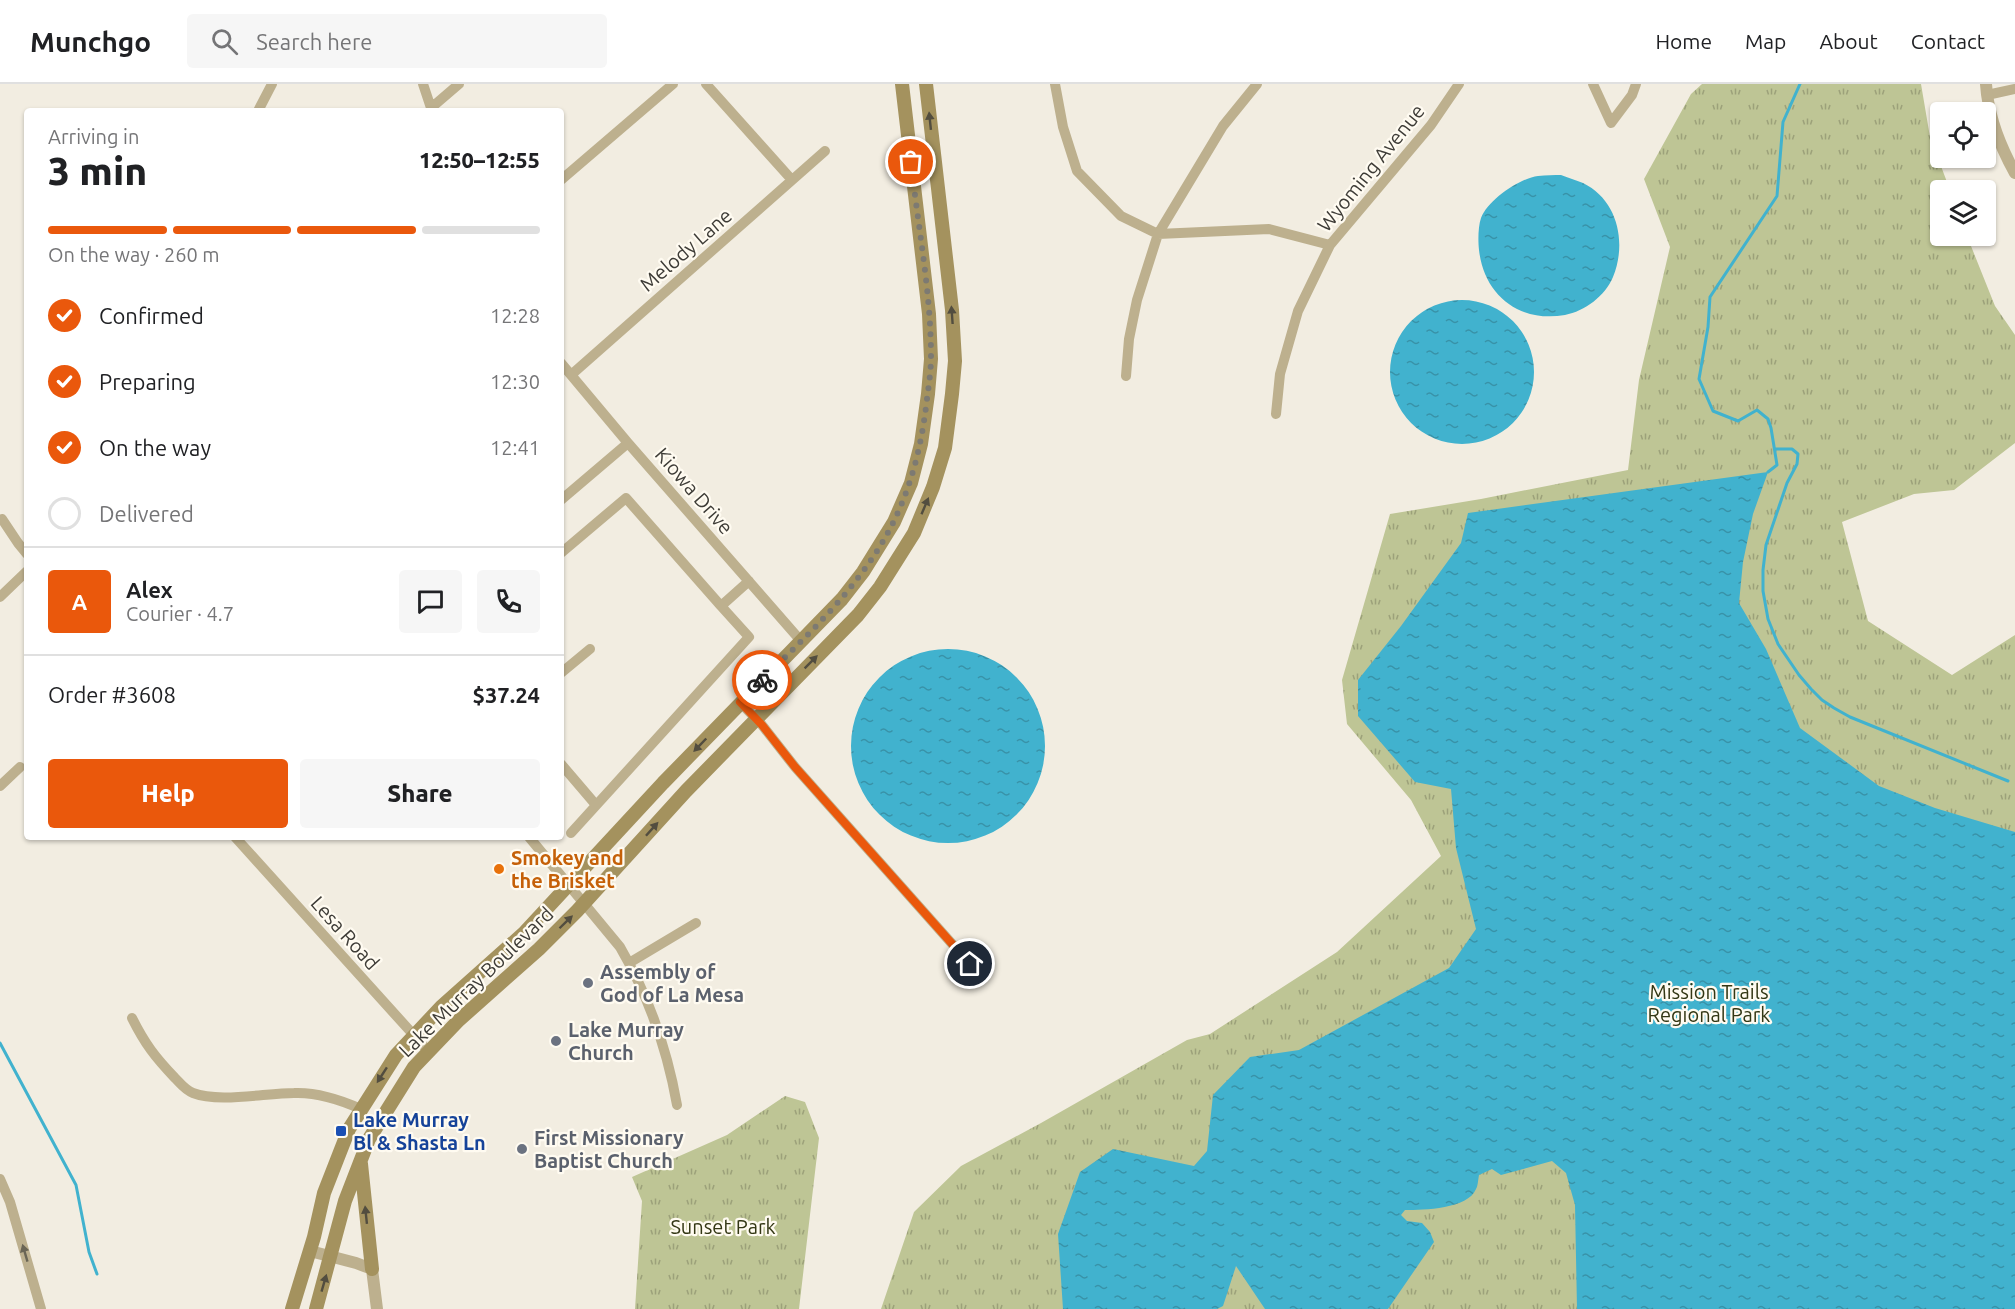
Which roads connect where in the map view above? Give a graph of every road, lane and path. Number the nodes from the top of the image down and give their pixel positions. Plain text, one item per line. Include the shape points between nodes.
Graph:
1 (272, 84) edge
2 (423, 84) edge
3 (459, 84) edge
4 (673, 84) edge
5 (706, 84) edge
6 (902, 84) edge
7 (926, 84) edge
8 (1055, 84) edge
9 (1257, 84) edge
10 (1458, 84) edge
11 (1593, 84) edge
12 (1636, 84) edge
13 (2015, 89) edge
14 (1986, 90) edge
15 (260, 108) edge
16 (431, 108) edge
17 (432, 108) edge
18 (825, 152) dead end
19 (2015, 173) edge
20 (564, 177) edge
21 (792, 180) junction
22 (1158, 234) junction
23 (1330, 245) junction
24 (564, 367) edge
25 (571, 375) junction
26 (1126, 376) dead end
27 (1276, 414) dead end
28 (628, 443) junction
29 (564, 497) edge
30 (2, 519) dead end
31 (24, 550) edge
32 (564, 550) edge
33 (24, 574) edge
34 (748, 581) junction
35 (0, 597) edge
36 (721, 606) junction
37 (801, 641) junction
38 (590, 649) dead end
39 (564, 671) edge
40 (740, 702) junction
41 (755, 718) junction
42 (21, 767) dead end
43 (564, 768) edge
44 (0, 786) edge
45 (596, 805) junction
46 (571, 833) dead end
47 (238, 840) edge
48 (532, 840) edge
49 (571, 885) junction
50 (584, 903) junction
51 (696, 924) dead end
52 (629, 963) junction
53 (970, 964) dead end
54 (132, 1018) dead end
55 (414, 1036) junction
56 (429, 1052) junction
57 (677, 1105) dead end
58 (361, 1109) junction
59 (361, 1161) junction
60 (0, 1179) edge
61 (310, 1251) junction
62 (331, 1257) junction
63 (372, 1269) junction
64 (41, 1309) edge
65 (292, 1309) edge
66 (316, 1309) edge
67 (377, 1309) edge

1 - 15 street
2 - 16 street
3 - 17 street
4 - 20 street
5 - 21 street
6 - 37 main road, Lake Murray Boulevard via 929,314 931,359 921,444 894,522 876,552 842,599
41 -> 7 main road, Lake Murray Boulevard via 858,615 880,587 914,533 945,448 955,361 953,320
8 - 22 street via 1077,171 1121,216
9 - 22 street via 1223,126
10 - 23 street, Wyoming Avenue via 1431,125
11 - 12 street via 1611,123
13 - 14 street
14 - 19 street via 1991,117
18 - 21 street, Melody Lane
21 - 25 street, Melody Lane
22 - 23 street via 1269,229
22 - 26 street via 1133,319
23 - 27 street, Wyoming Avenue via 1298,311 1280,374
24 - 25 street, Kiowa Drive
25 - 28 street, Kiowa Drive
28 - 29 street
28 - 34 street, Kiowa Drive
30 - 31 street
32 - 36 street via 627,498
33 - 35 street
34 - 36 street
34 - 37 street, Kiowa Drive
36 - 45 street via 749,637
37 - 40 main road, Lake Murray Boulevard
38 - 39 street
40 - 41 street
40 -> 49 main road, Lake Murray Boulevard
50 -> 41 main road, Lake Murray Boulevard
41 - 53 street
42 - 44 street
43 - 45 street
45 - 46 street
47 - 55 street, Lesa Road
48 - 49 street
49 - 50 street
49 - 55 main road, Lake Murray Boulevard
50 - 52 street
56 -> 50 main road, Lake Murray Boulevard
51 - 52 street
52 - 57 street via 659,1031
54 - 58 street via 154,1056 193,1093 213,1097 296,1092
55 - 56 street, Lesa Road
55 -> 58 main road, Lake Murray Boulevard via 390,1063
56 - 59 main road, Lake Murray Boulevard via 391,1102
58 - 61 main road, Lake Murray Boulevard via 324,1193
59 - 62 main road, Lake Murray Boulevard via 345,1201
63 -> 59 main road
64 -> 60 street
61 - 62 street
61 - 65 main road, Lake Murray Boulevard
62 - 63 street
66 -> 62 main road, Lake Murray Boulevard
63 - 67 street

